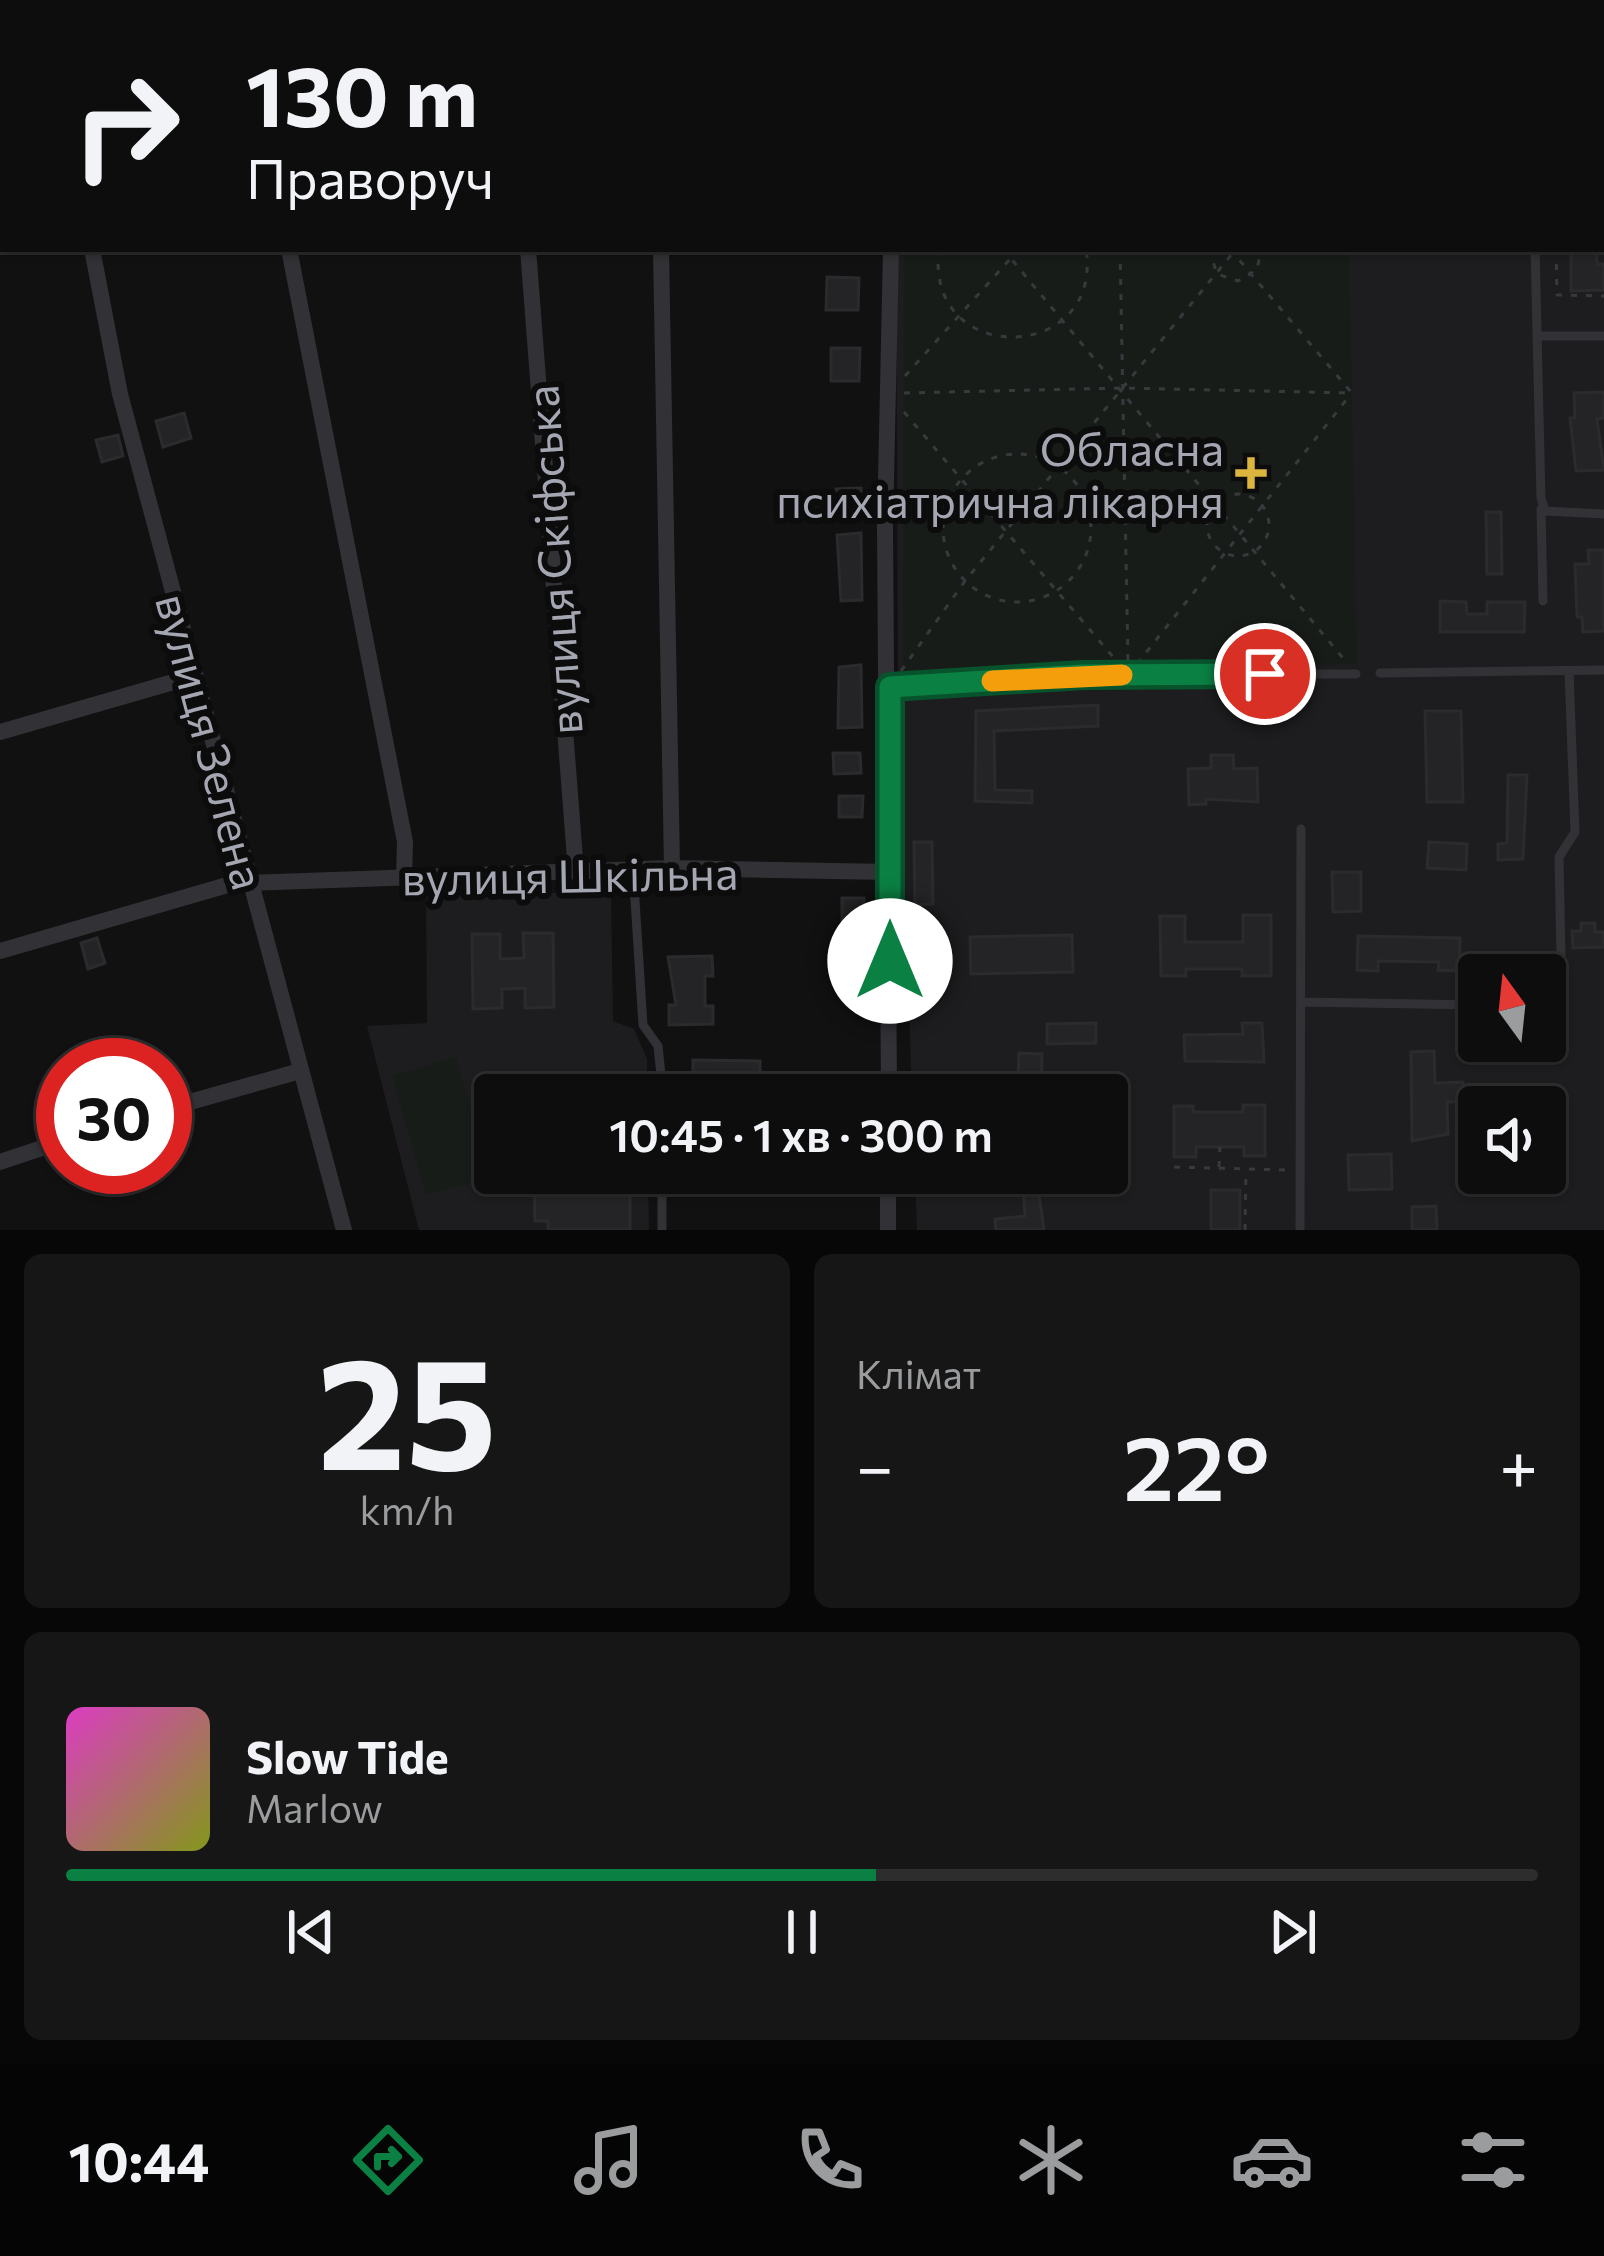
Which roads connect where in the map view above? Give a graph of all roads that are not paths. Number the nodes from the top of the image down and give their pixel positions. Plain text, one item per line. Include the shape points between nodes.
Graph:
1 (93, 252) edge
2 (290, 252) edge
3 (528, 252) edge
4 (661, 252) edge
5 (891, 252) edge
6 (1535, 252) edge
7 (1537, 336) junction
8 (1604, 336) edge
9 (1540, 497) junction
10 (1604, 514) edge
11 (1543, 601) dead end
12 (1604, 670) edge
13 (1569, 671) junction
14 (1356, 674) road end
15 (1380, 674) dead end
16 (194, 676) junction
17 (890, 687) junction
18 (0, 732) edge
19 (1301, 829) dead end
20 (672, 868) junction
21 (633, 869) junction
22 (575, 872) junction
23 (890, 872) junction
24 (404, 879) junction
25 (249, 881) junction
26 (0, 951) edge
27 (1561, 954) edge
28 (1301, 1003) junction
29 (1458, 1005) edge
30 (300, 1071) junction
31 (661, 1074) edge
32 (889, 1074) edge
33 (192, 1101) edge
34 (36, 1150) edge
35 (0, 1162) edge
36 (662, 1194) edge
37 (888, 1194) edge
38 (344, 1230) edge
39 (662, 1230) edge
40 (888, 1230) edge
41 (1300, 1230) edge

1 - 16 street, вулиця Зелена via 119,394
2 - 24 street via 405,842
3 - 22 street, вулиця Скіфська
4 - 20 street
5 - 17 street
6 - 7 lane
7 - 8 lane
7 - 9 lane
9 - 10 lane via 1545,511
9 - 11 lane
12 - 13 lane
13 - 15 lane
13 - 27 lane via 1575,832 1559,857
14 - 17 lane
16 - 18 street
16 - 25 street, вулиця Зелена
17 - 23 street
19 - 28 lane
20 - 21 street, вулиця Шкільна
20 - 23 street, вулиця Шкільна
21 - 22 street, вулиця Шкільна
21 - 31 lane via 643,1024 658,1046
22 - 24 street, вулиця Шкільна
23 - 32 street
24 - 25 street, вулиця Шкільна
25 - 26 street, вулиця Шкільна
25 - 30 street, вулиця Зелена
28 - 29 lane
28 - 41 lane
30 - 33 street
30 - 38 street, вулиця Зелена
34 - 35 street
36 - 39 lane
37 - 40 street

